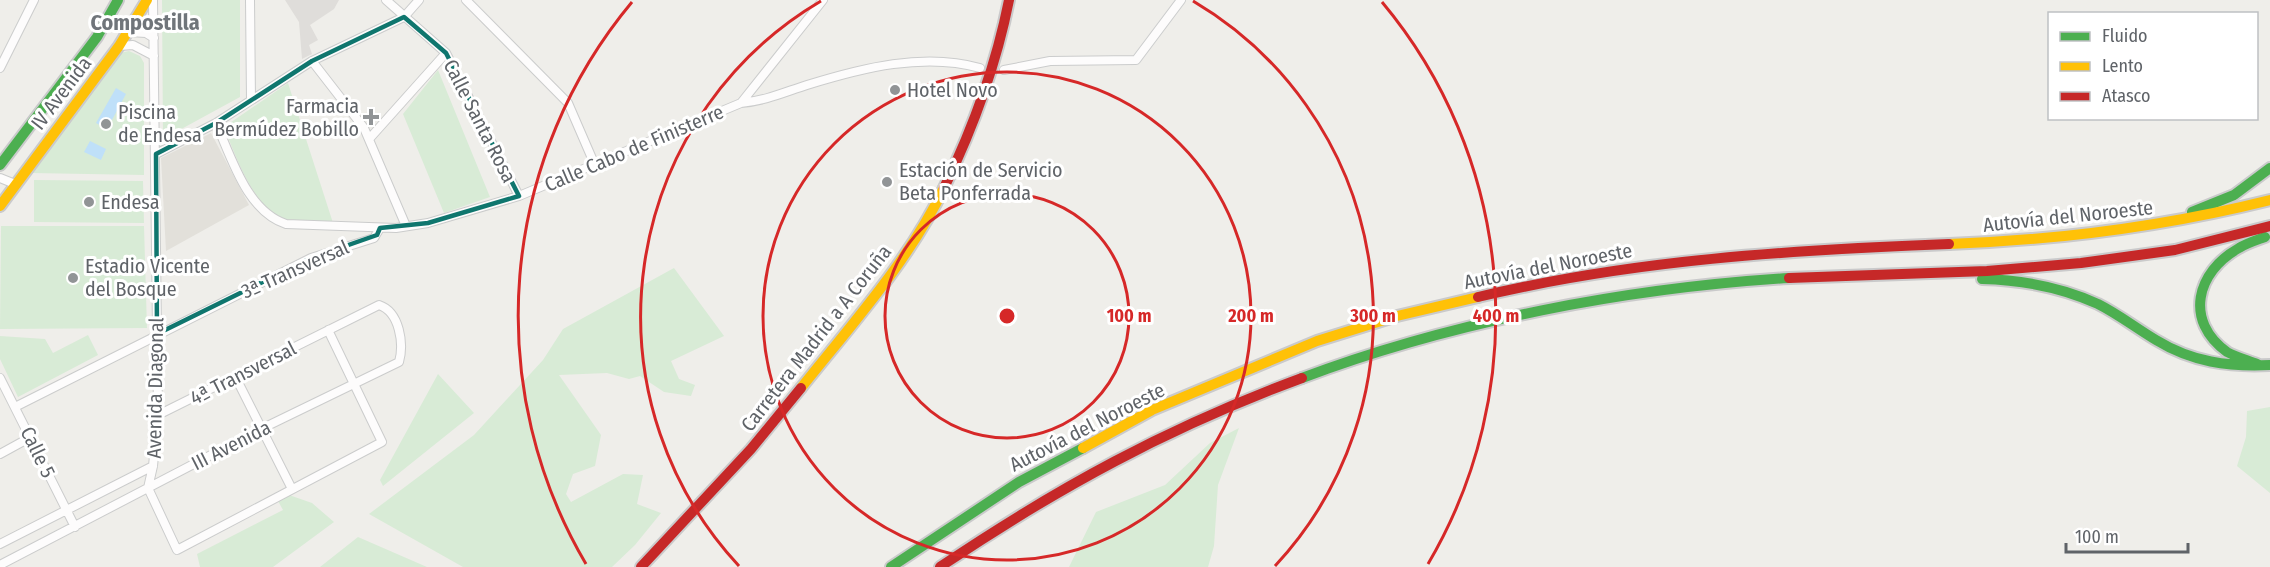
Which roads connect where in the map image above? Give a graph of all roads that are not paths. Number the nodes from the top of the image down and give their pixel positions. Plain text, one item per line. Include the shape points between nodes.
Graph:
1 (34, 0) edge
2 (118, 0) edge
3 (147, 0) edge
4 (153, 0) edge
5 (250, 0) edge
6 (386, 0) edge
7 (419, 0) edge
8 (466, 0) edge
9 (823, 0) edge
10 (1009, 0) edge
11 (1181, 0) edge
12 (404, 17) junction
13 (129, 32) junction
14 (154, 38) junction
15 (119, 46) junction
16 (446, 53) junction
17 (154, 56) junction
18 (312, 61) junction
19 (0, 68) edge
20 (980, 68) dead end
21 (1004, 69) dead end
22 (251, 100) junction
23 (741, 103) junction
24 (216, 123) junction
25 (370, 138) junction
26 (156, 154) junction
27 (594, 163) junction
28 (0, 165) edge
29 (2270, 168) edge
30 (0, 178) edge
31 (13, 183) junction
32 (519, 196) junction
33 (2270, 200) edge
34 (0, 206) edge
35 (406, 226) junction
36 (2270, 226) edge
37 (380, 228) junction
38 (2270, 236) edge
39 (1871, 248) junction
40 (1667, 291) junction
41 (328, 330) junction
42 (157, 334) junction
43 (399, 362) joint
44 (2266, 365) edge
45 (0, 378) edge
46 (236, 378) junction
47 (355, 385) junction
48 (15, 407) junction
49 (158, 415) junction
50 (261, 429) junction
51 (31, 437) junction
52 (0, 454) edge
53 (153, 466) junction
54 (148, 488) junction
55 (292, 489) junction
56 (66, 510) junction
57 (75, 527) junction
58 (0, 544) edge
59 (0, 565) edge
60 (641, 567) edge
61 (891, 567) edge
62 (940, 567) edge

1 - 19 street
2 - 28 main road via 102,30
3 - 13 main road, IV Avenida
4 - 14 street, Avenida Diagonal
5 - 22 street
6 - 12 street, Calle Santa Rosa
7 - 12 street
8 - 27 street via 568,103
9 - 23 street
10 - 60 main road, Carretera Madrid a A Coruña via 997,55 965,144 934,208 882,288 751,449
11 - 21 street via 1136,60 1050,61
12 - 16 street, Calle Santa Rosa
12 - 18 street
13 - 14 street
13 - 15 main road, IV Avenida
14 - 17 street, Avenida Diagonal
15 - 17 street via 134,45
15 - 31 main road, IV Avenida
16 - 25 street
16 - 32 street, Calle Santa Rosa
17 - 26 street, Avenida Diagonal
18 - 22 street
18 - 25 street
20 - 23 street, Calle Cabo de Finisterre via 895,64 852,72 761,102
22 - 24 street
23 - 27 street, Calle Cabo de Finisterre
24 - 26 street
24 - 37 street, Calle Cabo de Finisterre via 240,175 260,208 273,220 286,224
25 - 35 street
26 - 42 street, Avenida Diagonal
27 - 32 street, Calle Cabo de Finisterre
29 - 39 main road via 2259,179 2221,200 2167,218 2046,235
30 - 31 street
31 - 34 main road, IV Avenida
32 - 35 street, Calle Cabo de Finisterre
33 - 39 main road, Autovía del Noroeste via 2194,219 2077,237
35 - 37 street, Calle Cabo de Finisterre
36 - 40 main road via 2179,249 2102,261 1987,271 1738,282
37 - 42 street, 3ª Transversal via 374,238 311,258
38 - 44 main road via 2232,250 2214,266 2197,308 2204,328 2216,342 2249,362
39 - 61 main road, Autovía del Noroeste via 1652,266 1519,287 1397,316 1317,341 1152,410 1018,482
40 - 44 main road via 1828,282 1995,279 2053,288 2099,304 2192,358 2228,366
40 - 62 main road via 1470,326 1332,366 1247,397 1083,476
41 - 43 street, 4ª Transversal via 379,305 384,307 395,320 402,341
41 - 46 street, 4ª Transversal
41 - 47 street
42 - 48 street, 3ª Transversal
42 - 49 street, Avenida Diagonal
43 - 47 street, III Avenida
45 - 48 street, Calle 5
46 - 49 street, 4ª Transversal
46 - 50 street
47 - 50 street, III Avenida
47 - 55 street via 382,442
48 - 51 street, Calle 5
49 - 53 street, Avenida Diagonal
50 - 54 street, III Avenida
50 - 55 street
51 - 52 street
51 - 56 street, Calle 5
53 - 54 street, Avenida Diagonal
53 - 56 street
54 - 55 street via 177,550
54 - 57 street, III Avenida
56 - 57 street, Calle 5
56 - 58 street
57 - 59 street, III Avenida

